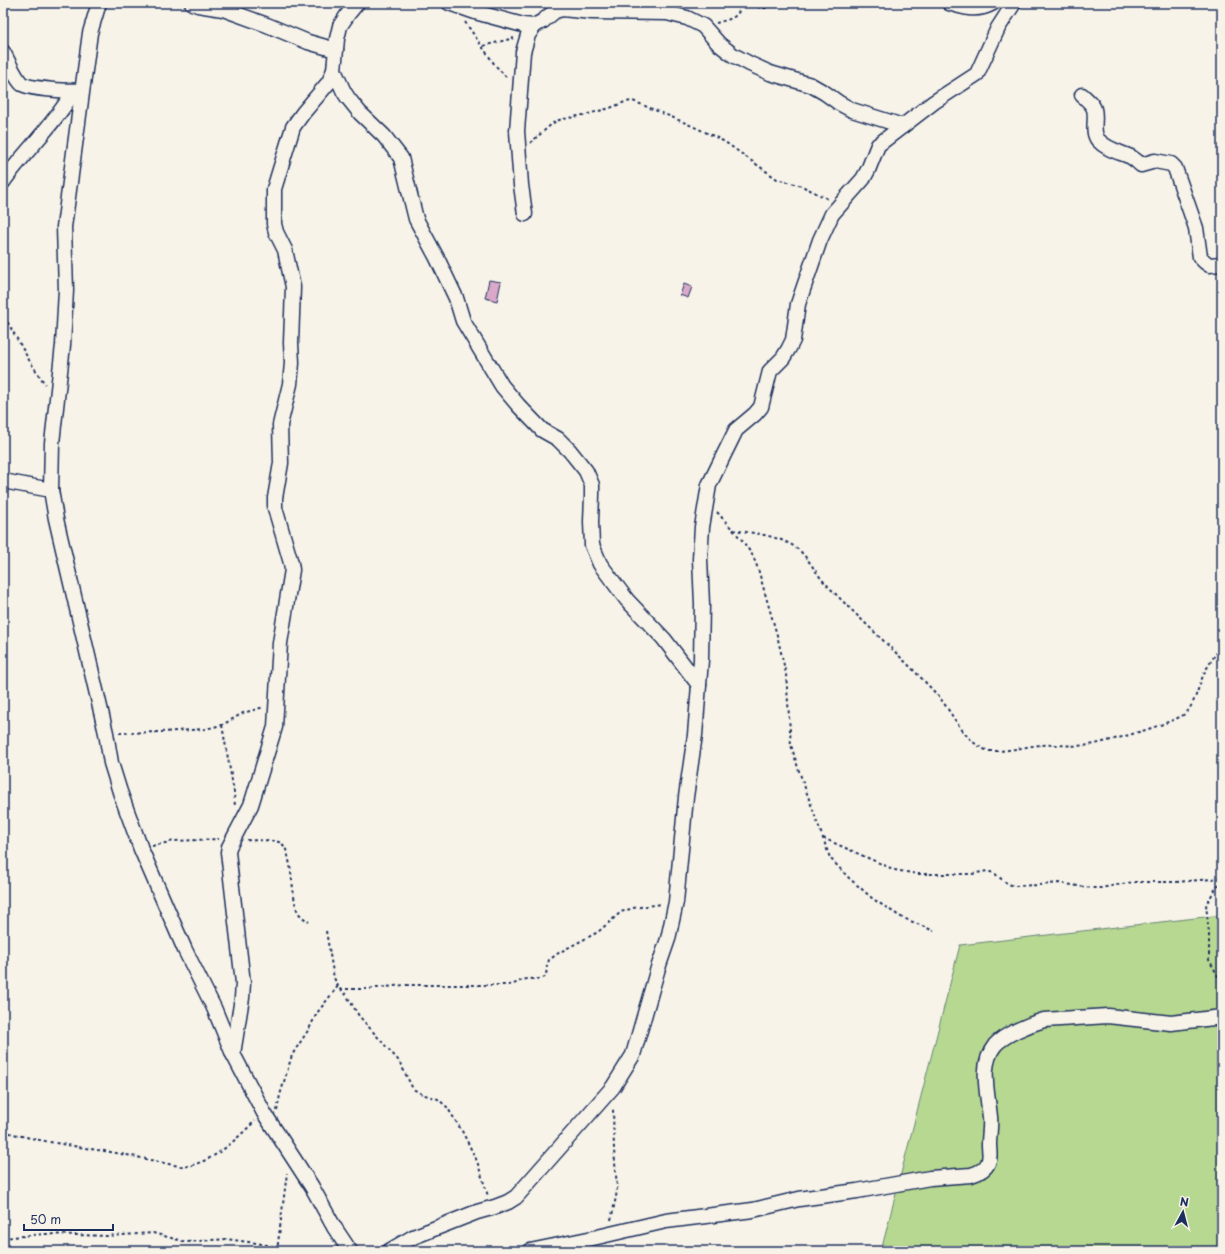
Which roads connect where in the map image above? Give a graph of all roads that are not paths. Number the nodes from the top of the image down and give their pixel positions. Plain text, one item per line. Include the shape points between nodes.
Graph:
1 (99, 3) edge
2 (192, 3) edge
3 (357, 3) edge
4 (449, 3) edge
5 (581, 3) edge
6 (950, 3) edge
7 (994, 3) edge
8 (1014, 3) edge
9 (568, 9) junction
10 (534, 26) junction
11 (336, 50) junction
12 (3, 52) edge
13 (334, 70) junction
14 (78, 91) junction
15 (1082, 95) dead end
16 (903, 126) junction
17 (3, 182) edge
18 (525, 214) dead end
19 (1222, 264) edge
20 (3, 481) edge
21 (51, 490) junction
22 (699, 685) junction
23 (1222, 1017) edge
24 (233, 1054) junction
25 (345, 1248) edge
26 (389, 1251) edge
27 (530, 1251) edge

1 - 14 street
2 - 11 street via 223,10
3 - 11 street via 340,26
4 - 10 street
5 - 9 street
6 - 7 street via 973,9
8 - 16 street via 998,28 977,74
9 - 10 street via 558,9
9 - 16 street via 592,12 667,13 687,18 703,26 733,55 750,64 811,85 852,110
10 - 18 street via 522,52 517,131
11 - 13 street
12 - 14 street via 21,83 29,87
13 - 22 street via 348,98 401,158 416,219 456,298 463,321 502,386 542,430 558,439 570,451 586,471 592,485 592,545 600,564 627,600 664,639
13 - 24 street via 329,82 293,127 274,189 274,224 285,250 293,287 290,384 280,424 281,463 275,498 275,508 292,567 280,643 275,727 251,805 229,848 228,856 243,983
14 - 17 street
14 - 21 street via 78,128 64,227 66,290 63,345 52,443
15 - 19 street via 1092,104 1096,137 1102,143 1141,164 1155,161 1171,164 1175,168 1196,228 1200,257 1209,265
16 - 22 street via 878,145 863,179 832,214 820,240 798,304 793,340 783,358 770,371 761,407 736,430 709,485 700,559 702,604
20 - 21 street
21 - 24 street via 67,570 120,792 141,849
22 - 26 street via 676,902 668,939 633,1055 613,1087 516,1197 413,1237
23 - 27 street via 1171,1023 1108,1016 1044,1020 1001,1039 989,1057 985,1078 990,1119 990,1159 985,1168 977,1173 930,1178 739,1212 666,1220
24 - 25 street via 264,1113 312,1186

